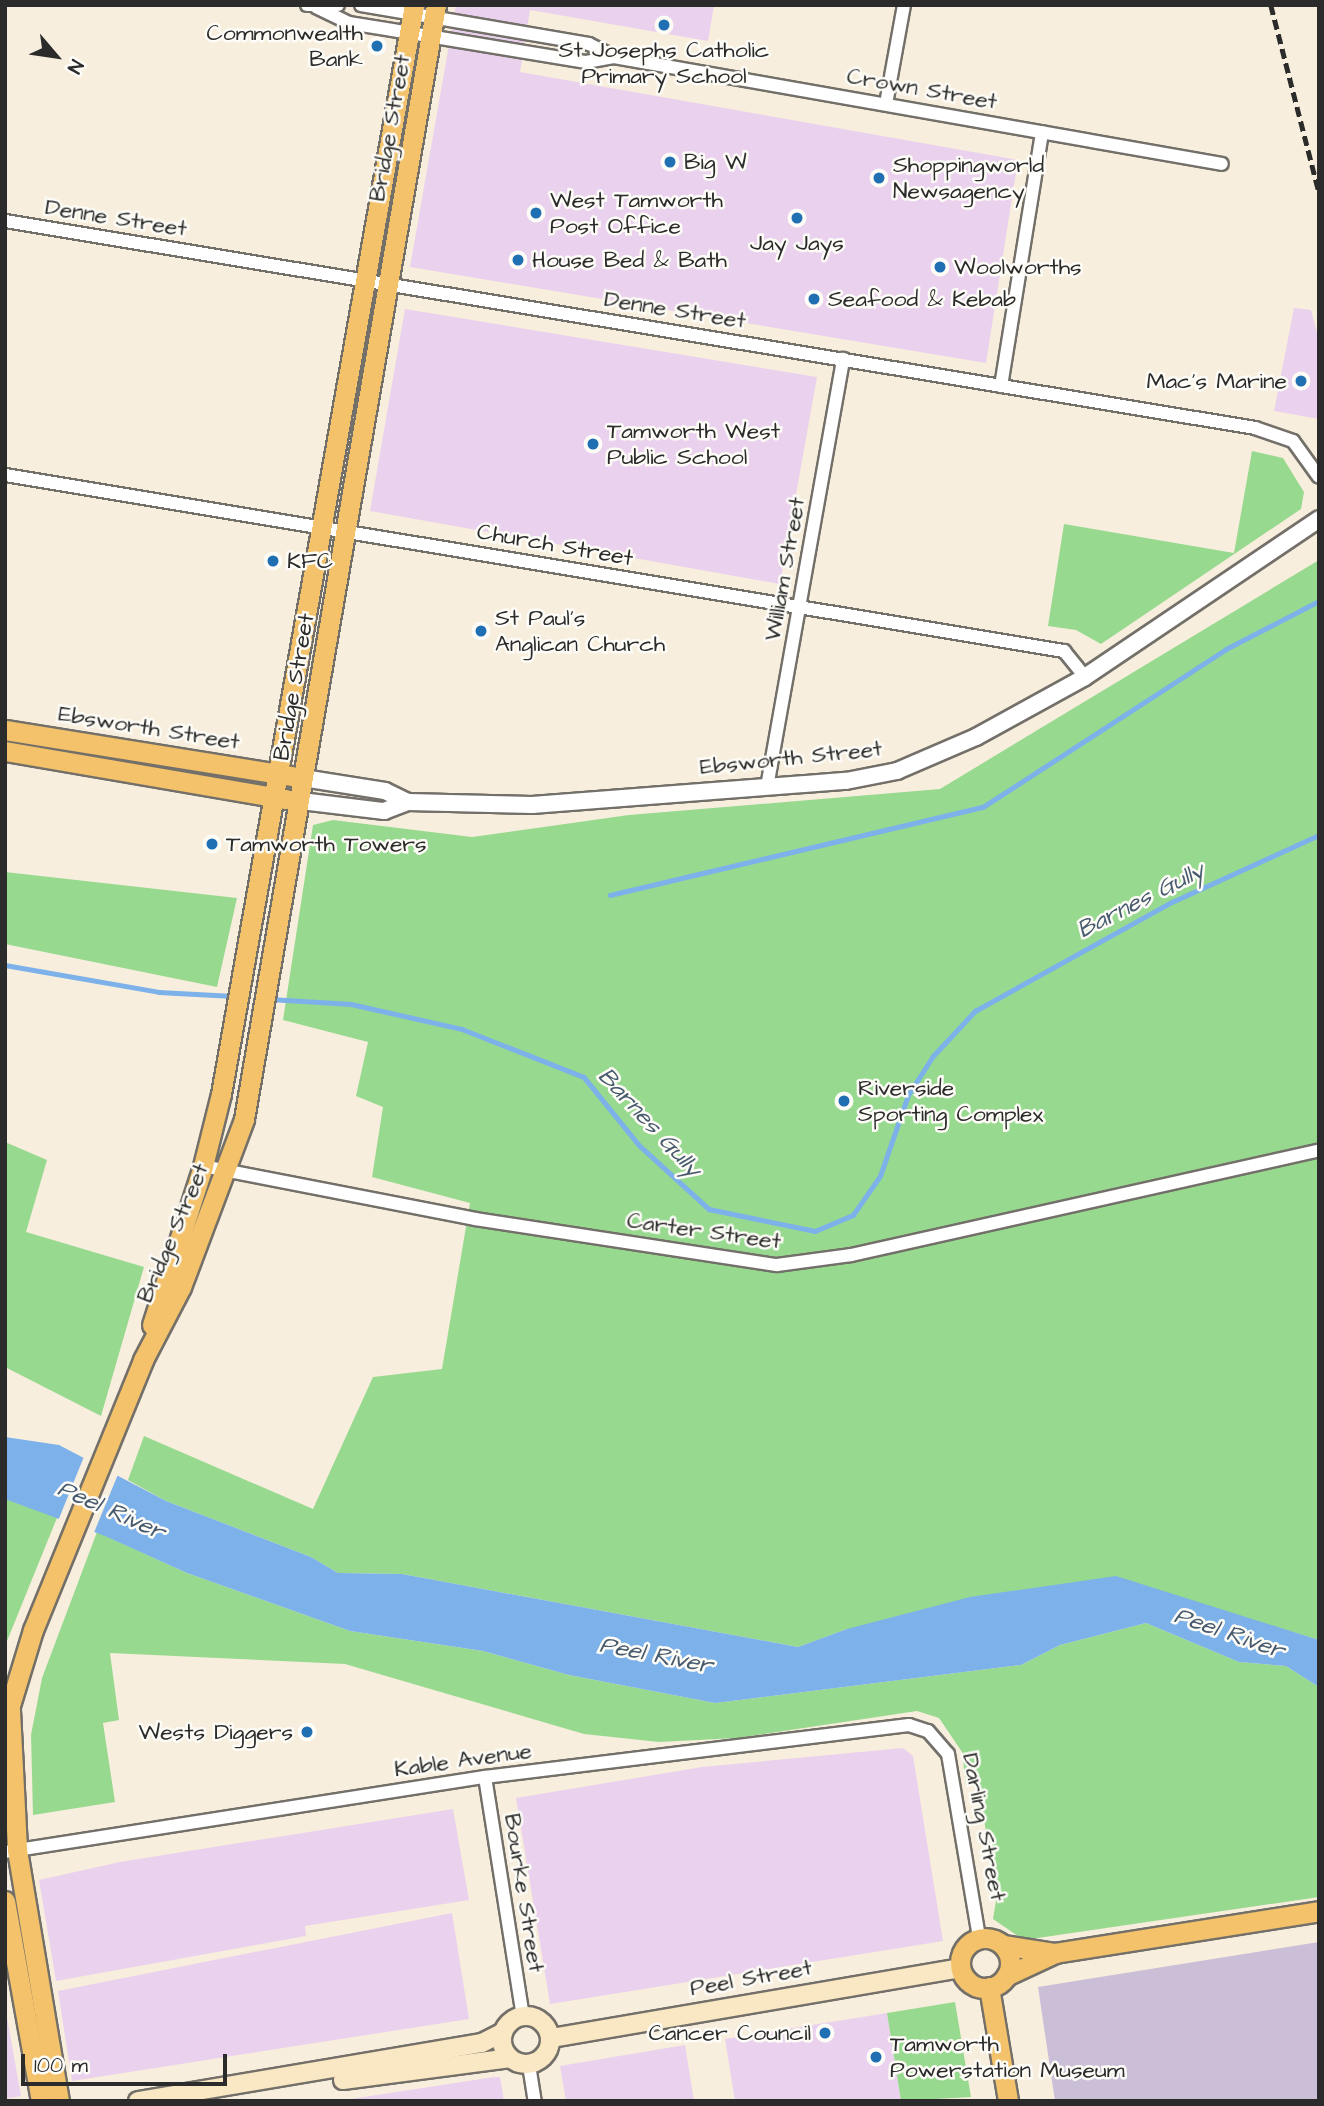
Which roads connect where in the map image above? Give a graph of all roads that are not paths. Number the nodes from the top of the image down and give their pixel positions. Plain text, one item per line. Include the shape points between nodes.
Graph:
1 (338, 5) edge
2 (361, 5) edge
3 (904, 5) edge
4 (312, 6) edge
5 (435, 11) edge
6 (412, 17) edge
7 (431, 36) junction
8 (614, 57) junction
9 (886, 104) junction
10 (1042, 132) junction
11 (1222, 163) dead end
12 (5, 221) edge
13 (365, 281) junction
14 (387, 284) junction
15 (844, 359) junction
16 (1001, 386) junction
17 (5, 475) edge
18 (1319, 477) edge
19 (1319, 519) edge
20 (323, 528) junction
21 (345, 531) junction
22 (800, 607) junction
23 (1085, 677) junction
24 (5, 730) edge
25 (5, 751) edge
26 (279, 774) junction
27 (303, 778) junction
28 (767, 787) junction
29 (275, 797) junction
30 (301, 801) junction
31 (408, 803) junction
32 (1319, 1150) edge
33 (203, 1166) junction
34 (226, 1171) junction
35 (143, 1360) junction
36 (10, 1702) junction
37 (5, 1721) edge
38 (928, 1731) joint
39 (485, 1777) junction
40 (11, 1851) edge
41 (5, 1901) edge
42 (1319, 1911) edge
43 (979, 1938) junction
44 (1003, 1945) junction
45 (1055, 1953) junction
46 (960, 1968) junction
47 (1006, 1976) junction
48 (989, 1987) junction
49 (523, 2016) junction
50 (502, 2033) junction
51 (551, 2038) junction
52 (509, 2058) junction
53 (529, 2064) junction
54 (41, 2101) edge
55 (59, 2101) edge
56 (138, 2101) edge
57 (213, 2101) edge
58 (535, 2101) edge
59 (1008, 2101) edge

1 - 4 street, Crown Street
2 - 6 street, Crown Street
3 - 9 street
4 - 6 street, Crown Street via 349,23
5 - 6 street, Crown Street
5 - 7 main road, Bridge Street
5 - 8 street, Crown Street via 589,44
6 - 7 street, Crown Street
6 - 13 main road, Bridge Street
7 - 8 street, Crown Street via 586,62
7 - 14 main road, Bridge Street
8 - 9 street, Crown Street
9 - 10 street, Crown Street
10 - 11 street, Crown Street
10 - 16 street
12 - 13 street, Denne Street
13 - 14 street, Denne Street
13 - 20 main road, Bridge Street
14 - 15 street, Denne Street
14 - 21 main road, Bridge Street
15 - 16 street, Denne Street
15 - 22 street, William Street
16 - 18 street, Denne Street via 1272,432 1293,442
17 - 20 street, Church Street
19 - 23 street, Ebsworth Street
20 - 21 street, Church Street
20 - 26 main road, Bridge Street
21 - 22 street, Church Street
21 - 27 main road, Bridge Street
22 - 23 street, Church Street via 1064,651
22 - 28 street, William Street
23 - 28 street, Ebsworth Street via 967,741 897,771 846,781
24 - 26 main road, Ebsworth Street
25 - 29 main road, Ebsworth Street
26 - 27 main road, Ebsworth Street
26 - 29 main road, Bridge Street
27 - 30 main road, Bridge Street
27 - 31 street, Ebsworth Street via 386,791
28 - 31 street, Ebsworth Street via 532,805
29 - 30 main road, Ebsworth Street
29 - 33 main road, Bridge Street
30 - 31 street, Ebsworth Street via 384,811
30 - 34 main road, Bridge Street via 264,1026 244,1119
32 - 34 street, Carter Street via 851,1255 777,1265 475,1219
33 - 34 street, Carter Street
33 - 35 main road, Bridge Street via 163,1282
34 - 35 main road, Bridge Street via 181,1287
35 - 36 main road, Bridge Street via 33,1630
36 - 37 main road, Bridge Street
36 - 40 main road, Bridge Street
38 - 39 street, Kable Avenue via 895,1725
38 - 43 street, Darling Street via 948,1754
39 - 40 street, Kable Avenue
39 - 49 street, Bourke Street
40 - 55 main road, Bridge Street
41 - 54 main road
42 - 45 main road
43 - 44 main road
43 - 46 main road via 962,1953
44 - 45 main road
44 - 47 main road via 1009,1956
45 - 47 main road
46 - 48 main road via 971,1984
46 - 51 main road, Peel Street
47 - 48 main road
48 - 59 main road
49 - 50 main road
49 - 51 main road via 544,2024
50 - 52 main road
50 - 56 main road via 482,2043
51 - 53 main road via 547,2052
52 - 53 main road
52 - 57 main road
53 - 58 street

